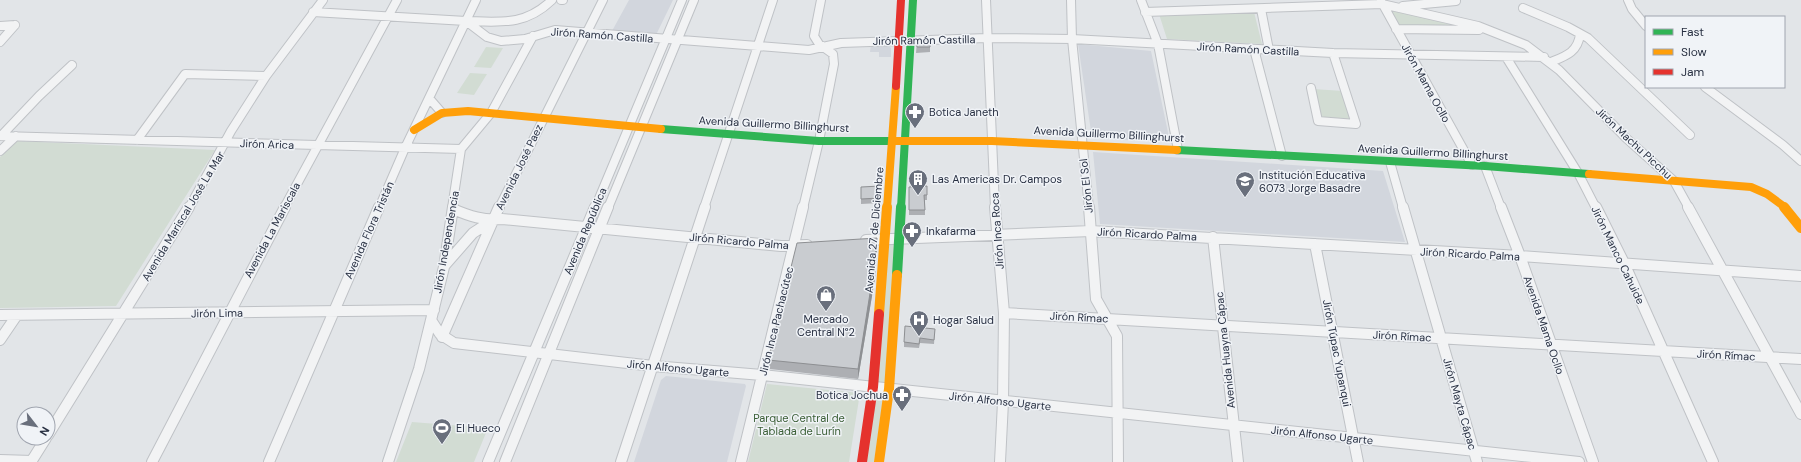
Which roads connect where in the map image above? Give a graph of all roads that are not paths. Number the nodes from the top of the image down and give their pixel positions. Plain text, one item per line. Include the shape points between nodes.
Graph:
1 (323, 0) edge
2 (397, 0) edge
3 (476, 0) edge
4 (552, 0) edge
5 (603, 0) edge
6 (682, 0) edge
7 (694, 0) edge
8 (773, 0) edge
9 (821, 0) edge
10 (900, 0) edge
11 (913, 0) edge
12 (986, 0) edge
13 (1071, 0) edge
14 (1141, 0) edge
15 (1265, 0) edge
16 (1628, 0) edge
17 (1456, 1) edge
18 (1381, 2) edge
19 (1394, 7) junction
20 (1523, 8) dead end
21 (1265, 9) junction
22 (313, 12) junction
23 (1146, 12) junction
24 (388, 16) junction
25 (466, 21) junction
26 (1645, 25) edge
27 (0, 26) edge
28 (1396, 29) junction
29 (1490, 30) junction
30 (587, 32) junction
31 (1580, 34) junction
32 (533, 36) junction
33 (987, 38) junction
34 (666, 39) junction
35 (1072, 39) junction
36 (678, 40) junction
37 (898, 40) junction
38 (911, 40) junction
39 (0, 42) edge
40 (1158, 44) junction
41 (758, 46) junction
42 (822, 46) junction
43 (1254, 49) junction
44 (1269, 50) junction
45 (1333, 53) junction
46 (1410, 55) junction
47 (1506, 57) junction
48 (1548, 60) junction
49 (72, 65) dead end
50 (266, 76) junction
51 (1310, 88) dead end
52 (1706, 88) edge
53 (429, 98) junction
54 (442, 113) junction
55 (491, 113) junction
56 (543, 118) junction
57 (630, 126) junction
58 (642, 127) junction
59 (414, 130) junction
60 (729, 135) junction
61 (1690, 135) dead end
62 (1, 136) edge
63 (16, 136) junction
64 (138, 140) junction
65 (819, 141) junction
66 (893, 141) junction
67 (904, 141) junction
68 (992, 141) junction
69 (226, 142) junction
70 (1082, 144) junction
71 (317, 145) junction
72 (405, 148) junction
73 (461, 149) junction
74 (1178, 150) junction
75 (0, 151) edge
76 (1282, 156) junction
77 (1801, 161) edge
78 (1390, 162) junction
79 (1472, 165) junction
80 (1485, 166) junction
81 (1578, 173) junction
82 (1674, 181) junction
83 (453, 209) junction
84 (493, 220) junction
85 (587, 227) junction
86 (599, 228) junction
87 (1801, 228) edge
88 (1091, 231) junction
89 (996, 234) junction
90 (1213, 237) junction
91 (694, 238) junction
92 (900, 238) junction
93 (886, 239) junction
94 (855, 241) edge
95 (817, 244) edge
96 (1315, 244) junction
97 (794, 246) junction
98 (1415, 251) junction
99 (1520, 256) junction
100 (1624, 263) junction
101 (444, 266) junction
102 (1722, 270) junction
103 (1801, 276) edge
104 (434, 310) junction
105 (333, 312) junction
106 (229, 313) junction
107 (1004, 313) junction
108 (123, 314) junction
109 (0, 315) edge
110 (17, 315) junction
111 (1107, 319) junction
112 (432, 320) junction
113 (1222, 326) junction
114 (1332, 332) junction
115 (442, 337) junction
116 (1441, 338) junction
117 (0, 340) edge
118 (1550, 345) junction
119 (534, 352) junction
120 (1664, 352) junction
121 (549, 354) junction
122 (1770, 357) junction
123 (1801, 359) edge
124 (652, 366) junction
125 (762, 375) junction
126 (873, 387) junction
127 (889, 389) junction
128 (1003, 402) junction
129 (1117, 414) junction
130 (1801, 414) edge
131 (56, 422) edge
132 (1234, 426) junction
133 (1354, 438) junction
134 (41, 446) edge
135 (1474, 451) junction
136 (0, 460) edge
137 (32, 461) edge
138 (152, 462) edge
139 (269, 462) edge
140 (388, 462) edge
141 (488, 462) edge
142 (505, 462) edge
143 (621, 462) edge
144 (741, 462) edge
145 (862, 462) edge
146 (879, 462) edge
147 (1000, 462) edge
148 (1118, 462) edge
149 (1238, 462) edge
150 (1358, 462) edge
151 (1477, 462) edge
152 (1580, 462) edge
153 (1593, 462) edge
154 (1713, 462) edge

1 - 22 street, Avenida Mariscal José La Mar
2 - 24 street, Avenida La Mariscala
3 - 25 street, Avenida Flora Tristán
4 - 25 street via 540,11 521,21
5 - 30 street, Avenida José Paez
6 - 34 street, Avenida República
7 - 36 street, Avenida República
8 - 41 street
9 - 42 street, Jirón Inca Pachacútec via 814,36
10 - 37 street, Avenida 27 de Diciembre
11 - 38 street
12 - 33 street, Jirón Inca Roca
13 - 35 street, Jirón El Sol
14 - 23 street
15 - 21 street
16 - 26 street
17 - 19 street
18 - 19 street, Jirón Machu Picchu
18 - 21 street, Jirón Machu Picchu
18 - 28 street, Jirón Mama Ocllo
19 - 29 street, Jirón Machu Picchu
20 - 31 street
21 - 23 street, Jirón Machu Picchu
21 - 44 street
22 - 24 street
22 - 50 street, Avenida Mariscal José La Mar
23 - 40 street
24 - 25 street
24 - 71 street, Avenida La Mariscala
25 - 32 street, Jirón Ramón Castilla via 482,34 497,40
25 - 53 street, Avenida Flora Tristán
27 - 39 street via 15,25
28 - 29 street
28 - 46 street, Jirón Mama Ocllo
29 - 48 street, Jirón Machu Picchu via 1526,45
30 - 32 street, Jirón Ramón Castilla via 555,30
30 - 34 street, Jirón Ramón Castilla
30 - 56 street, Avenida José Paez
31 - 48 street via 1580,43 1574,51
31 - 61 street via 1610,58
32 - 55 street
33 - 35 street, Jirón Ramón Castilla
33 - 38 street, Jirón Ramón Castilla
33 - 68 street, Jirón Inca Roca
34 - 36 street, Jirón Ramón Castilla
34 - 57 street, Avenida República
35 - 40 street, Jirón Ramón Castilla
35 - 70 street, Jirón El Sol
36 - 41 street, Jirón Ramón Castilla
36 - 58 street, Avenida República
37 - 38 street, Jirón Ramón Castilla
37 - 42 street, Jirón Ramón Castilla
37 - 66 street, Avenida 27 de Diciembre
38 - 67 street
40 - 43 street, Jirón Ramón Castilla
40 - 74 street
41 - 42 street, Jirón Ramón Castilla via 809,50
41 - 60 street
42 - 65 street, Jirón Inca Pachacútec via 833,54 834,61
43 - 44 street, Jirón Ramón Castilla
43 - 76 street
44 - 45 street, Jirón Ramón Castilla
45 - 46 street, Jirón Ramón Castilla
45 - 51 street via 1356,124 1318,121
46 - 47 street, Jirón Ramón Castilla
46 - 79 street, Jirón Mama Ocllo
47 - 48 street, Jirón Ramón Castilla
47 - 81 street, Jirón Manco Cahuide
48 - 82 street, Jirón Machu Picchu via 1626,138
49 - 62 street
50 - 64 street via 184,74
50 - 69 street, Avenida Mariscal José La Mar
52 - 77 street
53 - 54 street
53 - 59 street, Avenida Flora Tristán
54 - 55 street, Avenida Guillermo Billinghurst
54 - 59 street, Avenida Guillermo Billinghurst
55 - 56 street, Avenida Guillermo Billinghurst
55 - 73 street
56 - 57 street, Avenida Guillermo Billinghurst
56 - 84 street, Avenida José Paez
57 - 58 street, Avenida Guillermo Billinghurst
57 - 85 street, Avenida República
58 - 60 street, Avenida Guillermo Billinghurst
58 - 86 street, Avenida República
59 - 72 street, Avenida Flora Tristán
60 - 65 street, Avenida Guillermo Billinghurst
60 - 91 street
62 - 63 street, Jirón Arica
63 - 64 street, Jirón Arica
63 - 75 street
64 - 69 street, Jirón Arica
65 - 66 street, Avenida Guillermo Billinghurst
65 - 97 street, Jirón Inca Pachacútec
66 - 67 street, Avenida Guillermo Billinghurst
66 - 93 street, Avenida 27 de Diciembre
67 - 68 street, Avenida Guillermo Billinghurst
67 - 92 street
68 - 70 street, Avenida Guillermo Billinghurst
68 - 89 street, Jirón Inca Roca
69 - 71 street, Jirón Arica
69 - 108 street, Avenida Mariscal José La Mar via 197,195
70 - 74 street, Avenida Guillermo Billinghurst
70 - 88 street, Jirón El Sol
71 - 72 street, Jirón Arica
71 - 106 street, Avenida La Mariscala
72 - 73 street, Jirón Arica
72 - 105 street, Avenida Flora Tristán
73 - 83 street, Jirón Independencia
74 - 76 street, Avenida Guillermo Billinghurst
76 - 78 street, Avenida Guillermo Billinghurst
78 - 79 street, Avenida Guillermo Billinghurst
78 - 98 street, Jirón Mayta Cápac
79 - 80 street, Avenida Guillermo Billinghurst
80 - 81 street, Avenida Guillermo Billinghurst
80 - 99 street, Avenida Mama Ocllo
81 - 82 street, Avenida Guillermo Billinghurst
81 - 100 street, Jirón Manco Cahuide
82 - 87 street, Avenida Guillermo Billinghurst via 1751,187 1774,196 1790,211
82 - 102 street, Jirón Machu Picchu
83 - 84 street, Jirón Ricardo Palma via 472,217
83 - 101 street, Jirón Independencia
84 - 85 street, Jirón Ricardo Palma
84 - 101 street via 473,233
84 - 115 street, Avenida José Paez
85 - 86 street, Jirón Ricardo Palma
85 - 119 street, Avenida República
86 - 91 street, Jirón Ricardo Palma
86 - 121 street, Avenida República
88 - 89 street, Jirón Ricardo Palma
88 - 90 street, Jirón Ricardo Palma
88 - 111 street, Jirón El Sol via 1096,299
89 - 92 street, Jirón Ricardo Palma
89 - 107 street, Jirón Inca Roca
90 - 96 street, Jirón Ricardo Palma
90 - 113 street, Avenida Huayna Cápac
91 - 97 street, Jirón Ricardo Palma
91 - 124 street
92 - 93 street, Jirón Ricardo Palma
92 - 127 street
93 - 94 street, Jirón Ricardo Palma
93 - 126 street, Avenida 27 de Diciembre
95 - 97 street, Jirón Ricardo Palma
96 - 98 street, Jirón Ricardo Palma
96 - 114 street, Jirón Túpac Yupanqui
97 - 125 street, Jirón Inca Pachacútec
98 - 99 street, Jirón Ricardo Palma
98 - 116 street, Jirón Mayta Cápac
99 - 100 street, Jirón Ricardo Palma
99 - 118 street, Avenida Mama Ocllo
100 - 102 street, Jirón Ricardo Palma
100 - 120 street, Jirón Manco Cahuide
101 - 104 street, Jirón Independencia
102 - 103 street, Jirón Ricardo Palma
102 - 122 street, Jirón Machu Picchu
104 - 105 street, Jirón Lima
104 - 112 street, Jirón Independencia
105 - 106 street, Jirón Lima
105 - 139 street, Avenida Flora Tristán
106 - 108 street, Jirón Lima
106 - 138 street, Avenida La Mariscala
107 - 111 street, Jirón Rímac
107 - 128 street, Jirón Inca Roca
108 - 110 street, Jirón Lima
108 - 131 street, Avenida Mariscal José La Mar
109 - 110 street, Jirón Lima
110 - 117 street
111 - 113 street, Jirón Rímac
111 - 129 street, Jirón El Sol via 1117,336
112 - 115 street
112 - 140 street, Jirón Independencia via 419,369
113 - 114 street, Jirón Rímac
113 - 132 street, Avenida Huayna Cápac
114 - 116 street, Jirón Rímac
114 - 133 street, Jirón Túpac Yupanqui
115 - 119 street, Jirón Alfonso Ugarte via 454,343
116 - 118 street, Jirón Rímac
116 - 135 street, Jirón Mayta Cápac
118 - 120 street, Jirón Rímac
118 - 153 street, Avenida Mama Ocllo
119 - 121 street, Jirón Alfonso Ugarte
119 - 141 street, Avenida República
120 - 122 street, Jirón Rímac
120 - 154 street, Jirón Manco Cahuide
121 - 124 street, Jirón Alfonso Ugarte
121 - 142 street, Avenida República
122 - 123 street, Jirón Rímac
122 - 130 street, Jirón Machu Picchu
124 - 125 street, Jirón Alfonso Ugarte
124 - 143 street
125 - 126 street, Jirón Alfonso Ugarte
125 - 144 street, Jirón Inca Pachacútec
126 - 127 street, Jirón Alfonso Ugarte
126 - 145 street, Avenida 27 de Diciembre
127 - 128 street, Jirón Alfonso Ugarte
127 - 146 street
128 - 129 street, Jirón Alfonso Ugarte
128 - 147 street, Jirón Inca Roca
129 - 132 street, Jirón Alfonso Ugarte
129 - 148 street, Jirón El Sol
132 - 133 street, Jirón Alfonso Ugarte
132 - 149 street, Avenida Huayna Cápac
133 - 135 street, Jirón Alfonso Ugarte
133 - 150 street, Jirón Túpac Yupanqui
134 - 137 street
135 - 151 street, Jirón Mayta Cápac
135 - 152 street, Jirón Alfonso Ugarte
136 - 137 street

